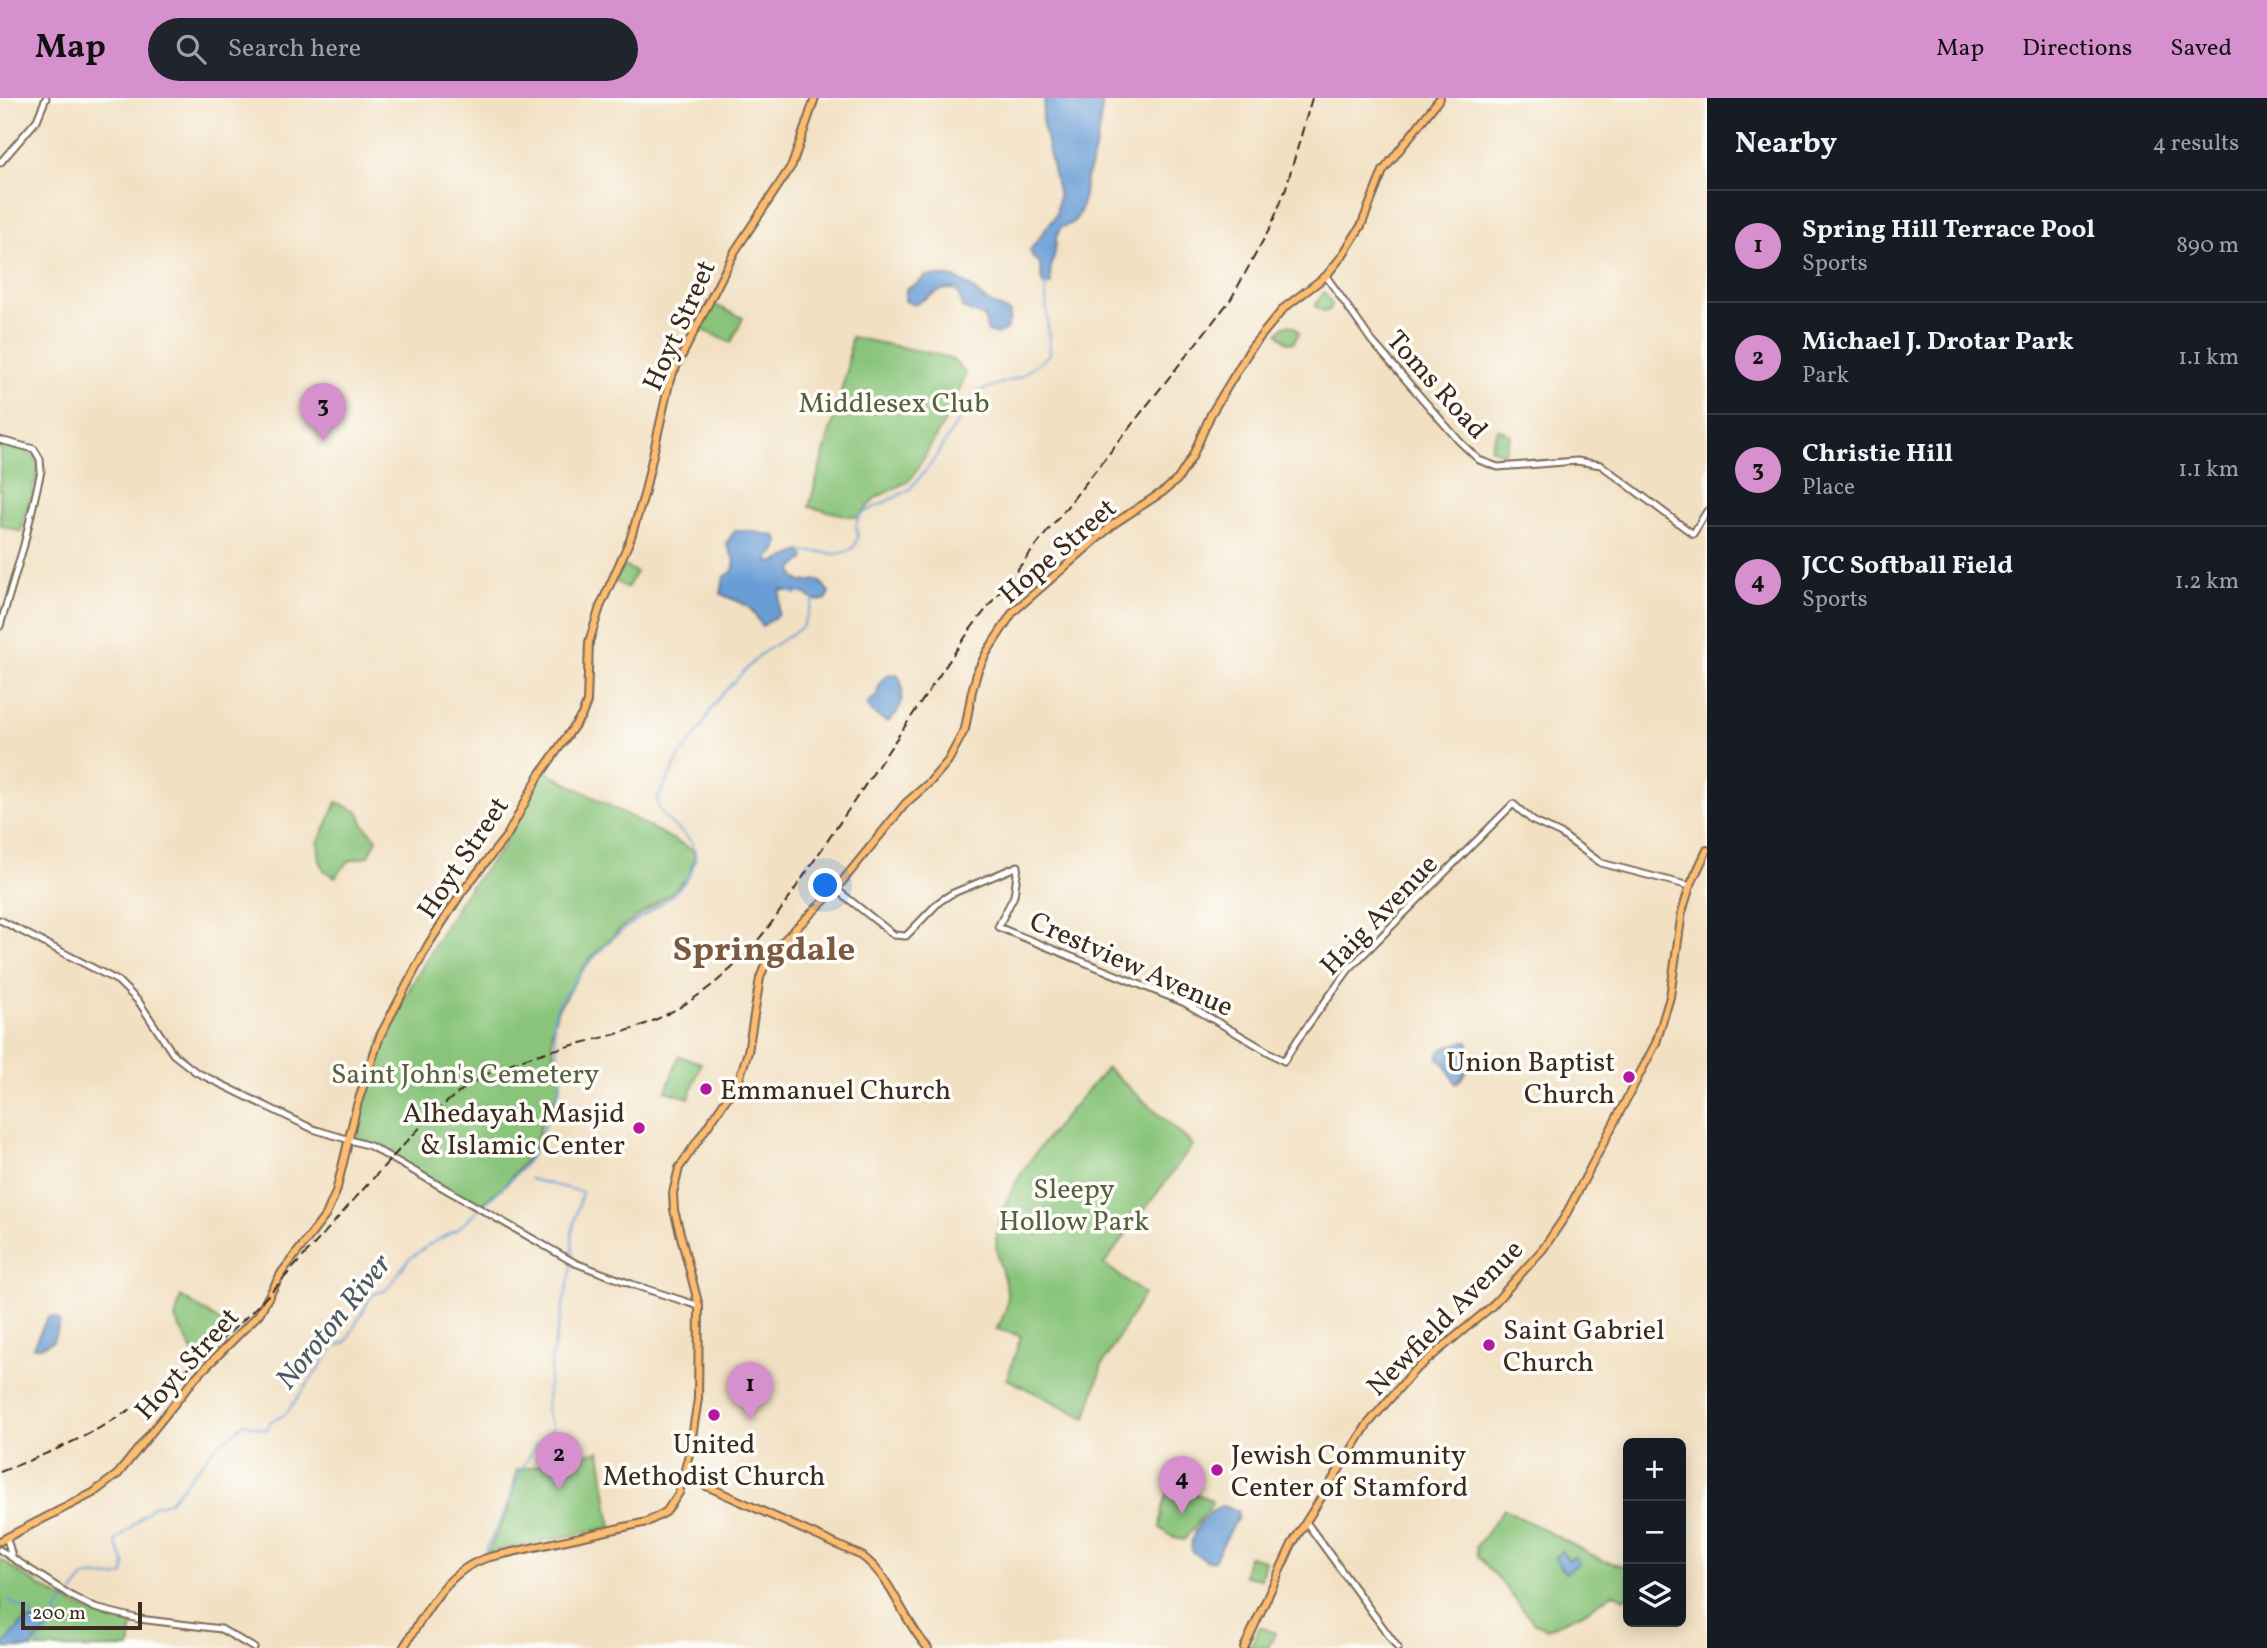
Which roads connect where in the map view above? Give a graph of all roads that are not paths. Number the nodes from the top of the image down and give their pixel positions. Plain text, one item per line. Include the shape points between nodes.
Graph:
1 (46, 98) edge
2 (815, 98) edge
3 (1440, 98) edge
4 (0, 163) edge
5 (1326, 276) junction
6 (0, 440) edge
7 (1707, 511) edge
8 (0, 626) edge
9 (1707, 850) edge
10 (1690, 886) junction
11 (836, 889) junction
12 (0, 920) edge
13 (1284, 1061) joint
14 (350, 1141) junction
15 (699, 1306) junction
16 (684, 1476) junction
17 (1306, 1522) junction
18 (4, 1540) edge
19 (0, 1550) edge
20 (14, 1559) junction
21 (254, 1648) edge
22 (403, 1648) edge
23 (928, 1648) edge
24 (1244, 1648) edge
25 (1398, 1648) edge

1 - 4 street via 37,120
2 - 14 main road, Hoyt Street via 792,164 734,251 670,379 631,540 589,642 587,702 582,715 538,776 508,834 462,892 424,952 380,1036
3 - 5 main road, Hope Street via 1383,171 1358,233
5 - 7 street, Toms Road via 1371,340 1479,460 1502,467 1577,461 1601,465 1693,534
5 - 11 main road, Hope Street via 1288,304 1257,340 1211,414 1178,480 1107,530 1013,612 978,670 965,729 948,761 885,825
6 - 8 street via 34,449 41,471
9 - 10 main road, Newfield Avenue
10 - 13 street, Haig Avenue via 1601,863 1513,804 1349,969
10 - 17 main road, Newfield Avenue via 1659,1036 1559,1227 1491,1307 1389,1397
11 - 13 street, Crestview Avenue via 900,937 951,894 1018,866 1014,896 998,927 1185,1003
11 - 15 main road, Hope Street via 766,962 744,1067 675,1180 674,1210
12 - 14 street via 118,981 139,1002 173,1054 196,1072 313,1129
14 - 15 street via 380,1151 575,1263
14 - 18 main road, Hoyt Street via 328,1210 282,1272 256,1318 195,1378 115,1477
15 - 16 main road, Hope Street via 698,1402
16 - 22 main road, Hope Street via 674,1503 656,1519 490,1557 463,1568 445,1585
16 - 23 main road via 862,1556 880,1572
17 - 24 main road, Newfield Avenue
17 - 25 street
18 - 20 street
19 - 20 street
20 - 21 street via 95,1608 121,1616 221,1629

